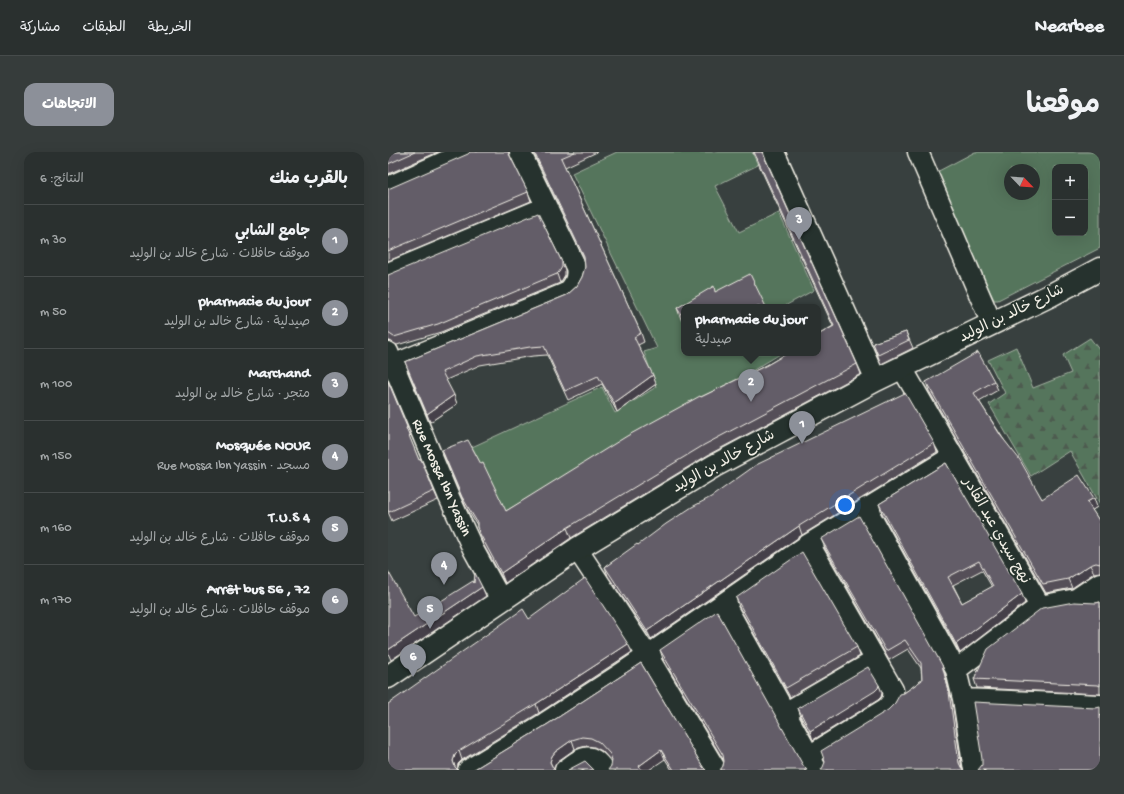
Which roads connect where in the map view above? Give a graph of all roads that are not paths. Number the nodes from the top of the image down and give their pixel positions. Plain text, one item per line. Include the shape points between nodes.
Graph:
1 (466, 152) edge
2 (520, 152) edge
3 (774, 152) edge
4 (918, 152) edge
5 (388, 187) edge
6 (546, 207) junction
7 (1100, 269) edge
8 (388, 273) edge
9 (992, 324) junction
10 (390, 361) edge
11 (902, 368) junction
12 (876, 380) junction
13 (952, 456) junction
14 (866, 508) junction
15 (809, 544) junction
16 (577, 549) junction
17 (1100, 583) edge
18 (1076, 599) junction
19 (501, 600) junction
20 (1100, 600) edge
21 (724, 604) junction
22 (1040, 606) junction
23 (647, 655) junction
24 (876, 660) junction
25 (390, 670) edge
26 (956, 670) junction
27 (963, 699) junction
28 (1100, 705) edge
29 (785, 713) junction
30 (813, 763) edge
31 (468, 770) edge
32 (565, 770) edge
33 (604, 770) edge
34 (716, 770) edge
35 (974, 770) edge

1 - 5 street
2 - 6 street
3 - 12 street
4 - 9 street
6 - 8 street
6 - 10 street via 576,267 576,279 571,289
7 - 9 street, شارع خالد بن الوليد
9 - 11 street, شارع خالد بن الوليد
10 - 19 street, Rue Mossa Ibn Yassin via 451,502
11 - 12 street, شارع خالد بن الوليد
11 - 13 street, نهج سيدي عبد القادر
12 - 16 street, شارع خالد بن الوليد via 714,466
13 - 14 street
13 - 22 street, نهج سيدي عبد القادر
14 - 15 street
14 - 26 street
15 - 21 street
15 - 24 street
16 - 19 street, شارع خالد بن الوليد
16 - 23 street
17 - 18 street
18 - 20 street
18 - 22 street
19 - 25 street, شارع خالد بن الوليد
21 - 23 street
21 - 29 street
22 - 26 street
23 - 31 street via 545,723
23 - 34 street
24 - 29 street
24 - 30 street via 893,690 891,704
26 - 27 street
27 - 28 street
27 - 35 street
29 - 30 street
32 - 33 street via 586,757 596,761

